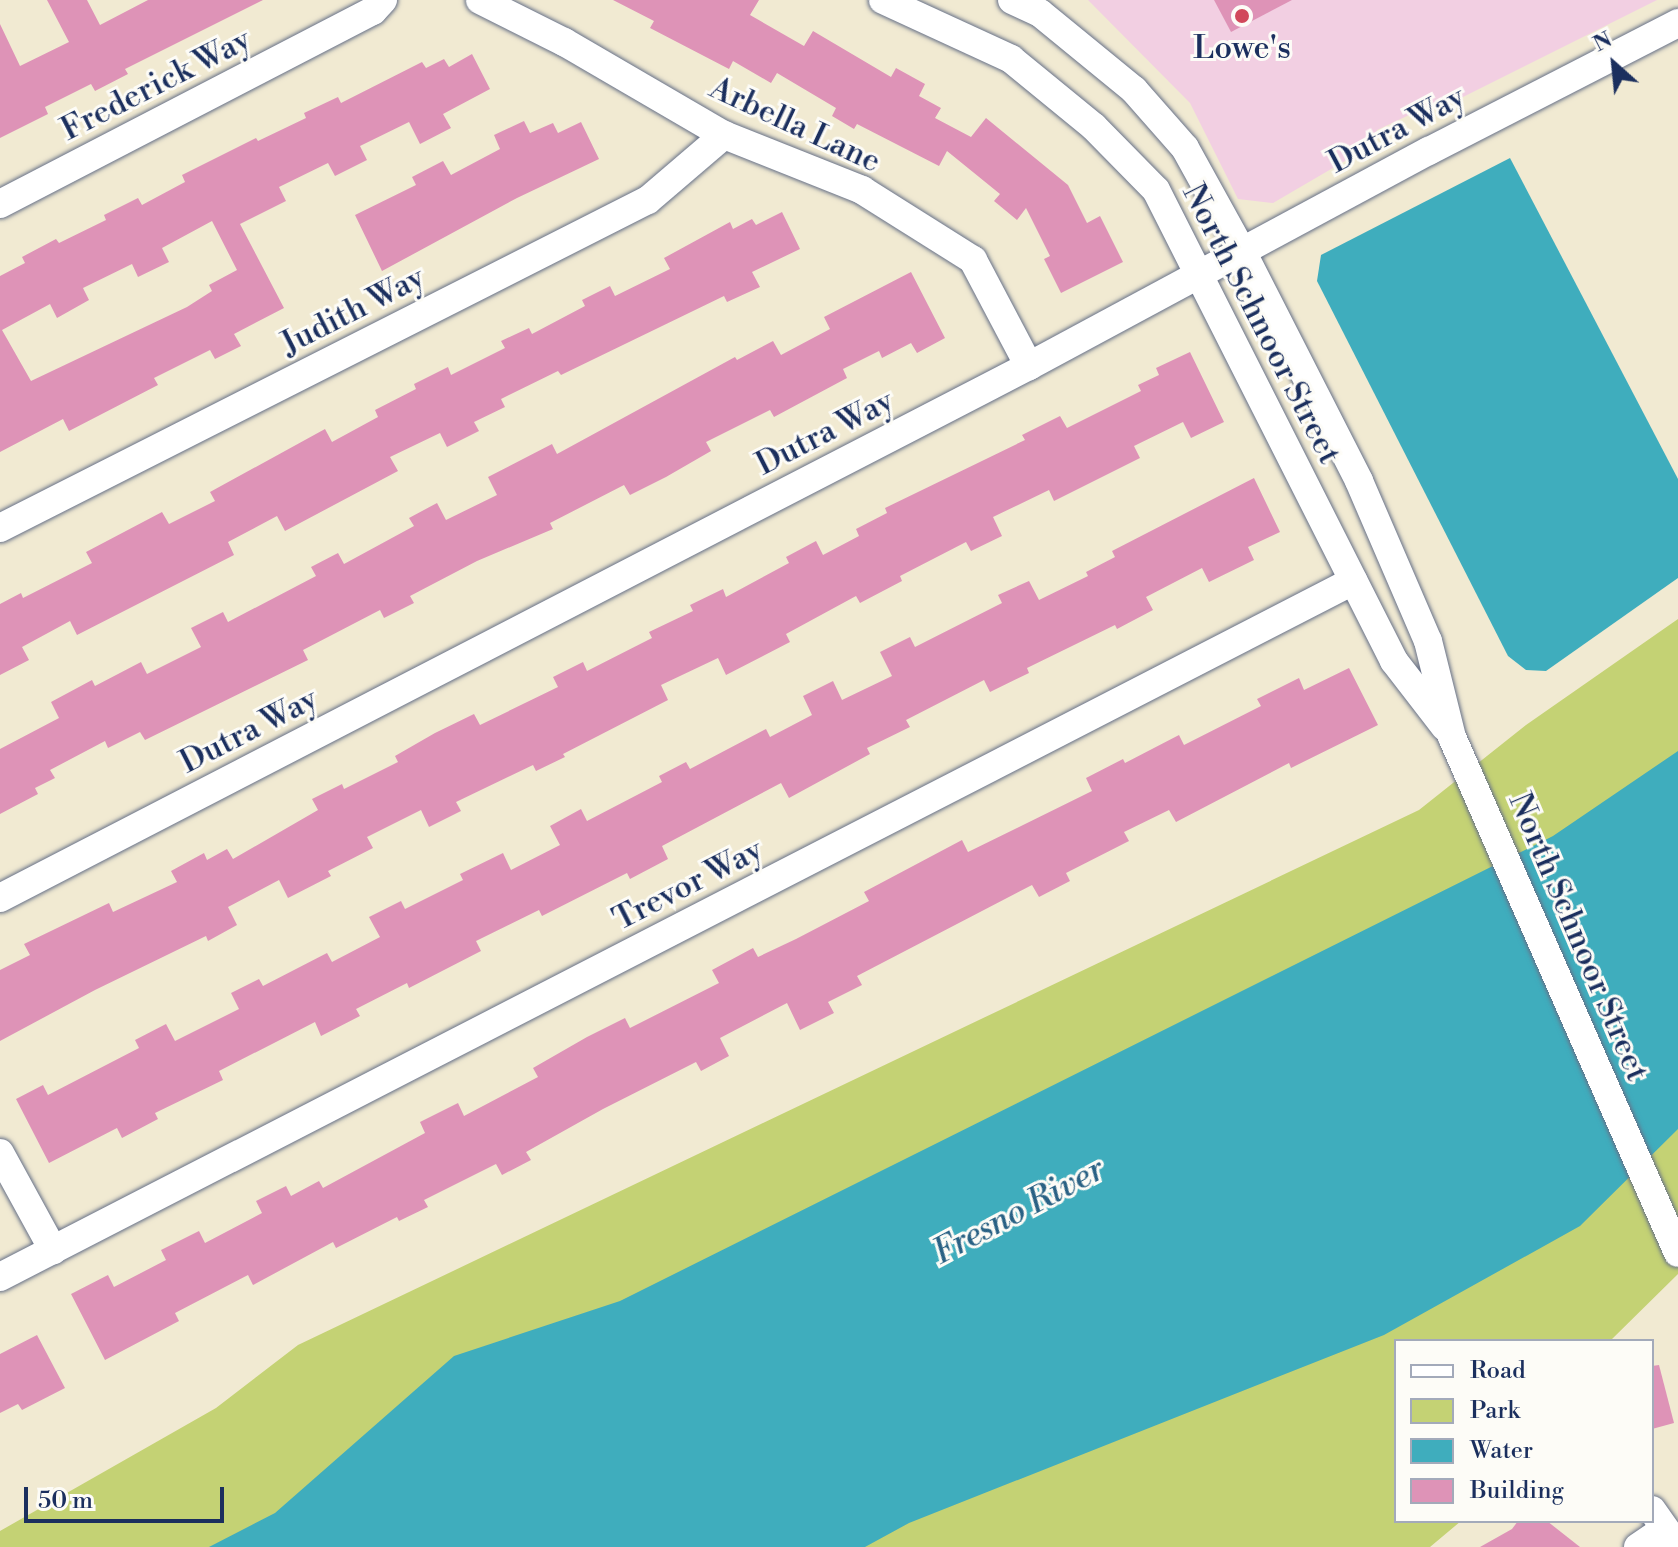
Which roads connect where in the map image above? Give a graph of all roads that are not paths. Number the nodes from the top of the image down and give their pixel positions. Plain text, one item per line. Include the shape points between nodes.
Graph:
1 (383, 0) edge
2 (480, 0) edge
3 (883, 0) edge
4 (1012, 0) edge
5 (1678, 23) edge
6 (724, 135) junction
7 (0, 204) edge
8 (1243, 253) junction
9 (1199, 275) junction
10 (1029, 366) junction
11 (0, 528) edge
12 (1353, 581) junction
13 (1452, 737) junction
14 (0, 898) edge
15 (0, 1153) edge
16 (53, 1250) junction
17 (1677, 1250) edge
18 (0, 1277) edge
19 (1665, 1529) edge
20 (1638, 1547) edge

1 - 7 street, Frederick Way via 373,11
2 - 6 street, Arbella Lane
3 - 9 street, North Schnoor Street via 1011,59 1094,127 1156,190
4 - 8 street, North Schnoor Street via 1040,13 1134,90 1185,148
5 - 8 street, Dutra Way
6 - 10 street, Arbella Lane via 862,190 973,260
6 - 11 street, Judith Way via 648,200
8 - 9 street, Dutra Way
8 - 13 street, North Schnoor Street via 1359,481 1422,626
9 - 10 street, Dutra Way
9 - 12 street, North Schnoor Street
10 - 14 street, Dutra Way
12 - 13 street, North Schnoor Street via 1394,661
12 - 16 street, Trevor Way
13 - 17 street, North Schnoor Street
15 - 16 street
16 - 18 street, Trevor Way
19 - 20 street

